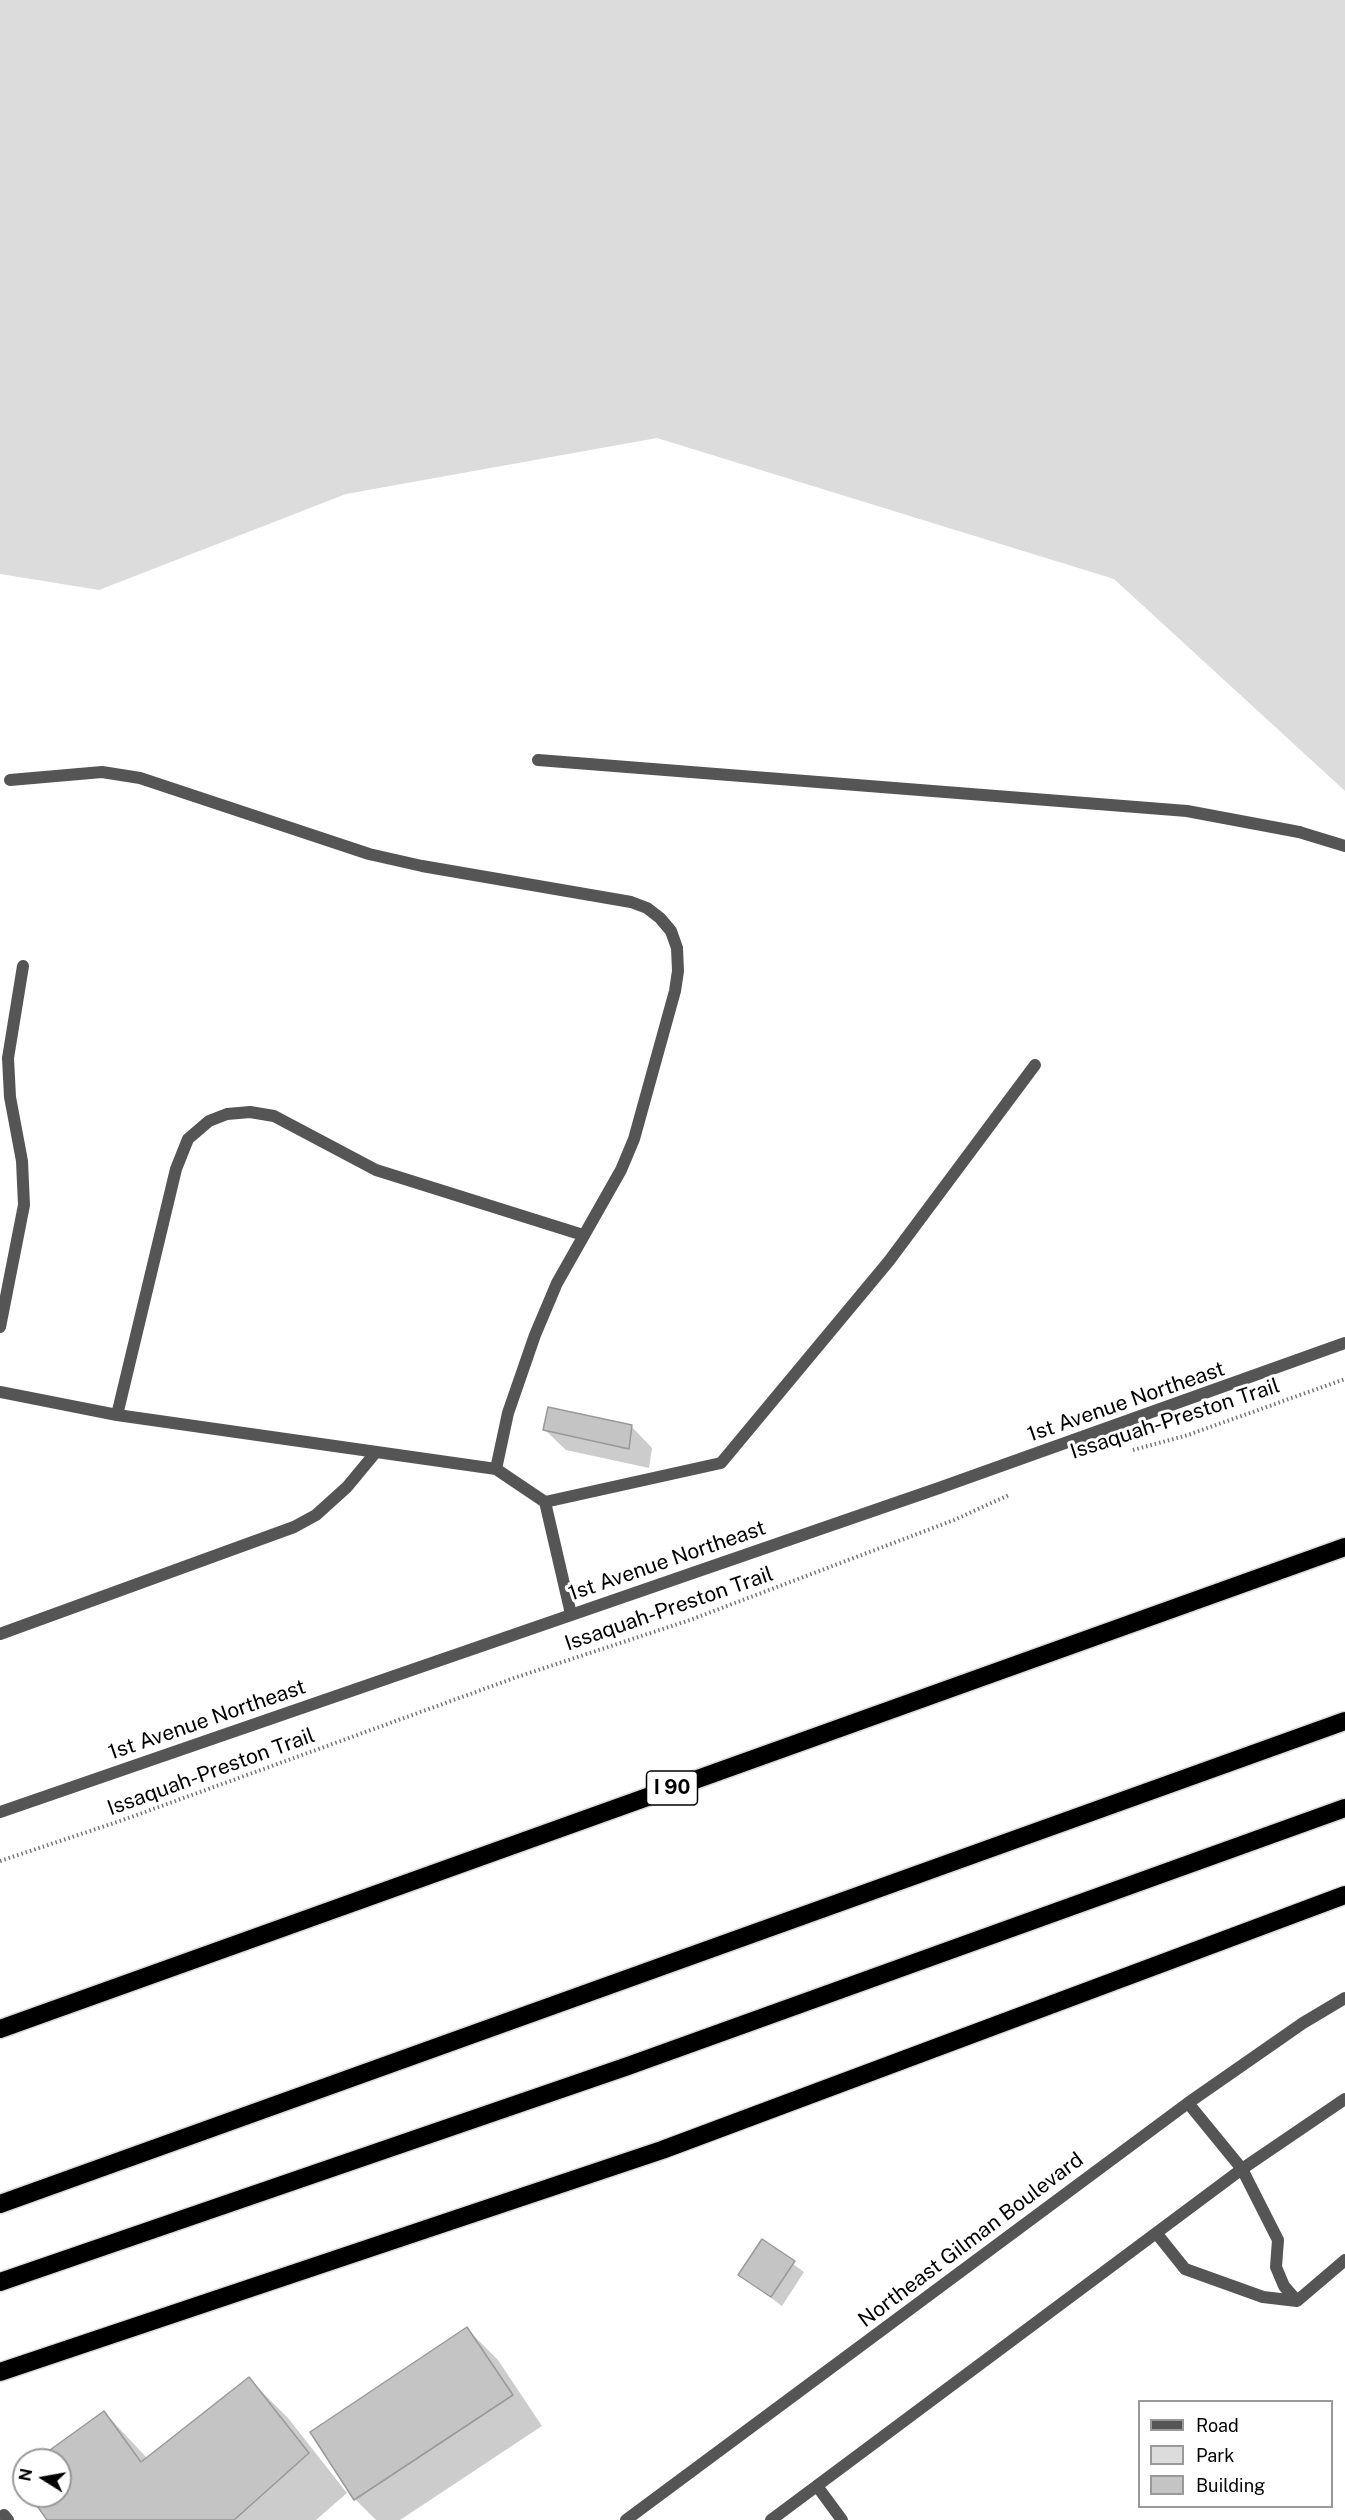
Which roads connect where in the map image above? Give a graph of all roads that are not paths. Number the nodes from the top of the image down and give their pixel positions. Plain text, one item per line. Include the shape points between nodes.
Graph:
1 (538, 760) dead end
2 (10, 780) dead end
3 (1345, 846) edge
4 (23, 966) dead end
5 (1035, 1065) dead end
6 (583, 1235) junction
7 (0, 1327) edge
8 (1345, 1343) edge
9 (0, 1392) edge
10 (117, 1415) junction
11 (376, 1452) junction
12 (496, 1470) junction
13 (544, 1502) junction
14 (1345, 1547) edge
15 (571, 1614) junction
16 (0, 1634) edge
17 (1345, 1721) edge
18 (1345, 1808) edge
19 (0, 1812) edge
20 (1345, 1895) edge
21 (1345, 1998) edge
22 (0, 2029) edge
23 (1345, 2099) edge
24 (1188, 2103) junction
25 (1242, 2169) junction
26 (0, 2204) edge
27 (1157, 2234) junction
28 (1345, 2260) edge
29 (0, 2282) edge
30 (1297, 2301) junction
31 (0, 2372) edge
32 (817, 2486) junction
33 (626, 2520) edge
34 (771, 2520) edge
35 (842, 2520) edge

1 - 3 street via 1187,810 1299,832
2 - 6 street via 102,772 140,778 369,854 631,902 660,918 671,931 677,948 675,992 634,1139 621,1170
4 - 7 street via 8,1058 24,1205
5 - 13 street via 889,1261 721,1463
6 - 10 street via 376,1170 274,1116 250,1112 209,1121 188,1140 176,1169
6 - 12 street via 557,1283 522,1369
8 - 15 street, 1st Avenue Northeast
9 - 10 street
10 - 11 street
11 - 12 street
11 - 16 street via 347,1487 316,1515 294,1527
12 - 13 street
13 - 15 street
14 - 22 highway, I 90
15 - 19 street, 1st Avenue Northeast
17 - 26 highway
18 - 29 highway via 628,2066
20 - 31 highway via 662,2150
21 - 24 street, Northeast Gilman Boulevard
23 - 25 street
24 - 25 street
24 - 33 street, Northeast Gilman Boulevard
25 - 27 street
25 - 30 street via 1278,2240 1275,2266 1284,2286
27 - 30 street via 1185,2269 1263,2297
27 - 32 street
28 - 30 street
32 - 34 street
32 - 35 street

